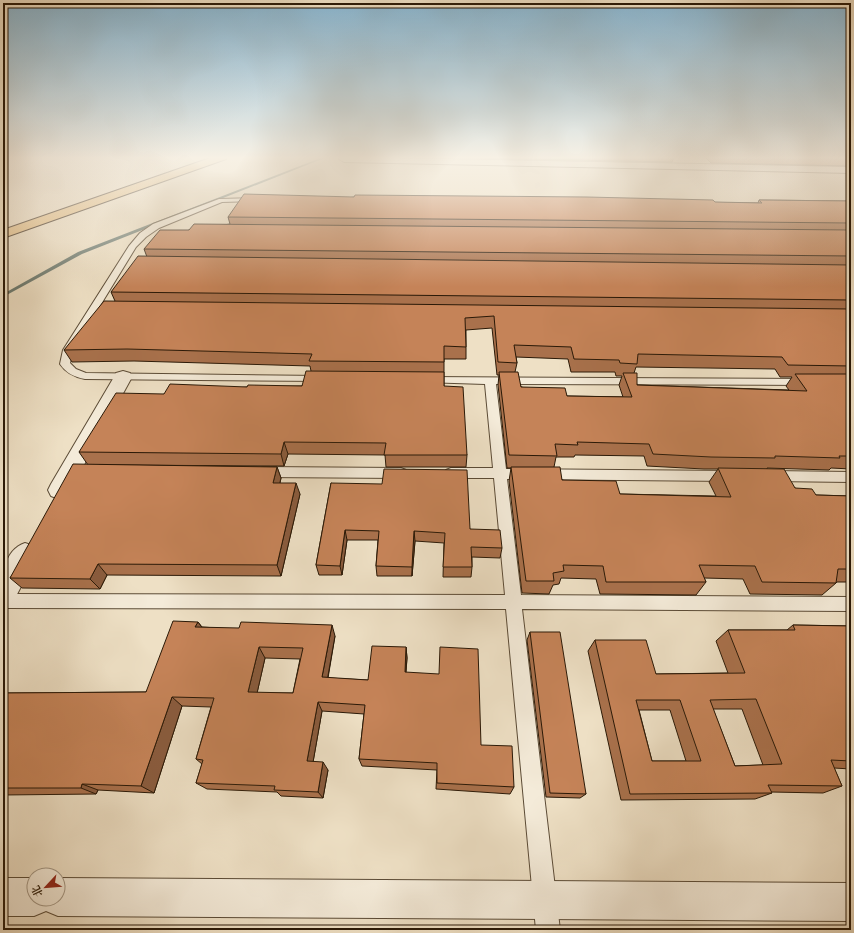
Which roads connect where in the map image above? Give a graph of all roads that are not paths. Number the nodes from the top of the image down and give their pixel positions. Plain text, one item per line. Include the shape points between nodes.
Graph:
1 (98, 201) edge
2 (220, 201) edge
3 (149, 231) junction
4 (165, 231) edge
5 (3, 234) edge
6 (123, 377) junction
7 (330, 379) edge
8 (418, 380) edge
9 (490, 380) junction
10 (820, 382) edge
11 (253, 472) edge
12 (412, 473) edge
13 (436, 473) edge
14 (500, 473) junction
15 (851, 477) edge
16 (51, 505) edge
17 (33, 539) edge
18 (3, 593) edge
19 (3, 601) edge
20 (513, 602) junction
21 (851, 604) edge
22 (3, 897) edge
23 (26, 897) edge
24 (66, 897) edge
25 (851, 902) edge
26 (547, 914) edge

1 - 5 highway
2 - 3 lane
3 - 4 lane
3 - 6 lane via 133,246 126,263 99,308 68,350 65,364 72,371 85,376
6 - 7 lane
6 - 16 street via 78,471
8 - 9 lane
9 - 10 lane
9 - 14 lane
11 - 12 lane
13 - 14 lane
14 - 15 lane
14 - 20 lane
17 - 18 street
19 - 20 lane
20 - 21 lane
20 - 26 lane
22 - 23 street
24 - 26 street
25 - 26 street

